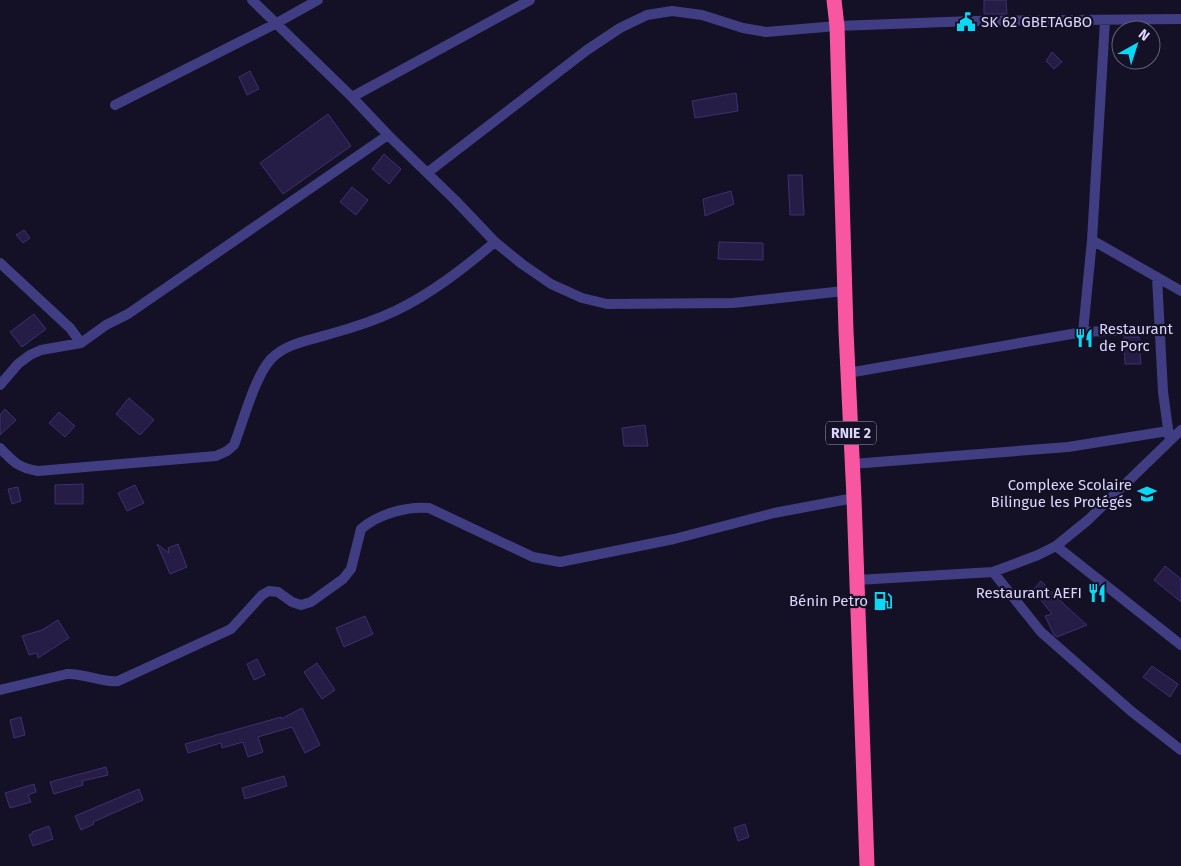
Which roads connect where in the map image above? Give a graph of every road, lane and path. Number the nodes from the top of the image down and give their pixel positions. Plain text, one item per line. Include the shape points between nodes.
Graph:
1 (252, 0) edge
2 (318, 0) edge
3 (530, 0) edge
4 (834, 0) edge
5 (1181, 19) edge
6 (1105, 21) junction
7 (275, 24) junction
8 (837, 26) junction
9 (352, 97) junction
10 (115, 105) dead end
11 (388, 135) junction
12 (427, 173) junction
13 (1092, 240) junction
14 (495, 242) junction
15 (0, 264) edge
16 (1157, 278) junction
17 (844, 291) junction
18 (1181, 291) edge
19 (1159, 329) junction
20 (1083, 332) junction
21 (82, 343) junction
22 (848, 373) junction
23 (0, 385) edge
24 (1181, 430) edge
25 (1169, 437) junction
26 (0, 448) edge
27 (852, 464) junction
28 (854, 498) junction
29 (1056, 546) junction
30 (993, 572) junction
31 (857, 580) junction
32 (1181, 645) edge
33 (0, 690) edge
34 (1181, 750) edge
35 (867, 866) edge

1 - 7 street
2 - 7 street
3 - 9 street
4 - 8 highway, RNIE 2 / RNIE 2
5 - 6 street
6 - 8 street via 973,20
6 - 13 street
7 - 9 street
7 - 10 street
8 - 12 street via 766,32 702,15 672,11 647,15 587,50
8 - 17 highway, RNIE 2 / RNIE 2
9 - 11 street
11 - 12 street
11 - 21 street
12 - 14 street
13 - 16 street
13 - 20 street
14 - 17 street via 551,284 582,298 607,304 733,303
14 - 26 street via 464,268 396,310 280,351 262,371 234,445 216,456 38,471 24,469
15 - 21 street
16 - 18 street
16 - 19 street
17 - 22 highway, RNIE 2 / RNIE 2
19 - 20 street
19 - 25 street
20 - 22 street
21 - 23 street via 30,355
22 - 27 highway, RNIE 2 / RNIE 2
24 - 25 street
25 - 27 street
25 - 29 street via 1088,520
27 - 28 highway, RNIE 2 / RNIE 2
28 - 31 highway, RNIE 2 / RNIE 2
28 - 33 street via 774,513 674,540 560,562 533,556 429,508 415,506 380,517 362,529 350,570 311,602 301,605 278,592 269,591 231,630 118,681 67,674
29 - 30 street
29 - 32 street
30 - 31 street
30 - 34 street via 1041,632 1130,711
31 - 35 highway, RNIE 2 / RNIE 2

